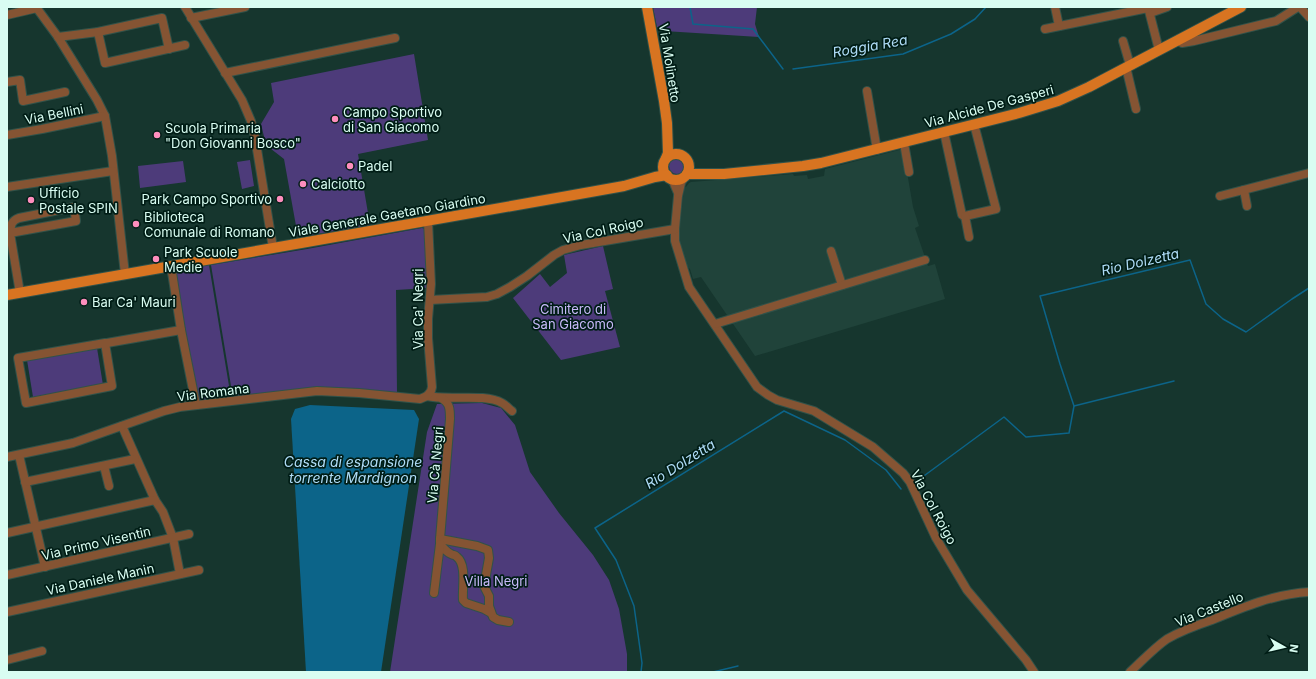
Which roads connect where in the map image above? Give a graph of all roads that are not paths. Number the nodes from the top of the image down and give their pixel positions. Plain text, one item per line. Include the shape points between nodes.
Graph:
1 (184, 7) edge
2 (245, 7) edge
3 (647, 7) edge
4 (1055, 7) edge
5 (1167, 7) edge
6 (1241, 7) edge
7 (1299, 7) edge
8 (37, 8) edge
9 (1149, 9) edge
10 (7, 15) edge
11 (1309, 17) edge
12 (192, 18) junction
13 (1059, 26) junction
14 (1045, 29) dead end
15 (98, 32) junction
16 (58, 37) junction
17 (395, 38) dead end
18 (1178, 40) junction
19 (1123, 41) dead end
20 (185, 45) dead end
21 (169, 48) junction
22 (1159, 50) junction
23 (1128, 66) junction
24 (225, 73) junction
25 (7, 82) edge
26 (867, 91) dead end
27 (65, 92) dead end
28 (1136, 109) dead end
29 (105, 116) junction
30 (667, 123) junction
31 (974, 124) junction
32 (944, 132) junction
33 (7, 135) edge
34 (904, 143) junction
35 (877, 150) junction
36 (681, 154) junction
37 (665, 161) junction
38 (688, 162) junction
39 (114, 171) junction
40 (909, 172) dead end
41 (1309, 173) edge
42 (724, 174) junction
43 (686, 175) junction
44 (669, 177) junction
45 (628, 185) junction
46 (7, 187) edge
47 (1244, 190) junction
48 (678, 194) junction
49 (1220, 196) dead end
50 (1247, 206) dead end
51 (965, 216) junction
52 (428, 221) junction
53 (675, 229) junction
54 (10, 233) junction
55 (969, 237) dead end
56 (273, 248) junction
57 (831, 251) dead end
58 (925, 260) dead end
59 (171, 266) junction
60 (124, 274) junction
61 (842, 285) junction
62 (20, 293) junction
63 (7, 295) edge
64 (430, 300) junction
65 (715, 324) junction
66 (181, 330) junction
67 (105, 343) junction
68 (427, 396) junction
69 (441, 398) junction
70 (196, 405) junction
71 (512, 412) dead end
72 (122, 426) junction
73 (20, 455) junction
74 (7, 457) edge
75 (136, 459) junction
76 (104, 466) junction
77 (25, 482) junction
78 (109, 486) dead end
79 (155, 500) junction
80 (36, 527) junction
81 (7, 533) edge
82 (189, 534) dead end
83 (172, 538) junction
84 (440, 541) junction
85 (44, 567) junction
86 (198, 570) dead end
87 (180, 574) junction
88 (7, 575) edge
89 (1309, 592) edge
90 (434, 593) dead end
91 (7, 612) edge
92 (491, 614) junction
93 (509, 622) dead end
94 (42, 651) dead end
95 (7, 660) edge
96 (1034, 672) edge
97 (1130, 672) edge

1 - 12 street
2 - 12 street
3 - 30 main road, Via Molinetto
4 - 13 street
5 - 9 street
6 - 18 main road, Via Alcide De Gasperi
7 - 11 street
7 - 18 street via 1276,21 1194,41 1182,43
8 - 10 street
8 - 16 street
9 - 13 street
9 - 22 street
12 - 24 street
13 - 14 street
15 - 16 street
15 - 21 street via 162,18
15 - 21 street via 105,63
16 - 29 street
17 - 24 street
18 - 22 main road, Via Alcide De Gasperi
19 - 23 street
20 - 21 street
22 - 23 main road, Via Alcide De Gasperi
23 - 28 street
23 - 31 main road, Via Alcide De Gasperi via 1058,101
24 - 56 street via 251,120
25 - 27 street via 20,80 23,101
26 - 35 street
29 - 33 street, Via Bellini
29 - 39 street
30 - 36 main road, Via Molinetto via 674,144
30 - 37 main road, Via Molinetto via 668,153
31 - 32 main road, Via Alcide De Gasperi
31 - 51 street via 996,209
32 - 34 main road, Via Alcide De Gasperi
32 - 51 street via 960,213
34 - 35 main road, Via Alcide De Gasperi
34 - 40 street
35 - 42 main road, Via Alcide De Gasperi via 804,166
36 - 37 main road via 673,154
36 - 38 main road
37 - 44 main road via 663,168
37 - 45 main road, Viale Generale Gaetano Giardino via 655,172
38 - 42 main road, Via Alcide De Gasperi
38 - 43 main road
39 - 46 street
39 - 60 street
41 - 47 street
42 - 43 main road, Via Alcide De Gasperi
43 - 44 main road via 676,180
43 - 48 street, Via Col Roigo
44 - 45 main road, Viale Generale Gaetano Giardino via 655,177
44 - 48 street, Via Col Roigo via 676,184
45 - 52 main road, Viale Generale Gaetano Giardino
47 - 49 street
47 - 50 street
48 - 53 street, Via Col Roigo
51 - 55 street
52 - 56 main road, Viale Generale Gaetano Giardino
52 - 64 street, Via Ca' Negri
53 - 64 street, Via Col Roigo via 562,250 528,276 487,297
53 - 65 street, Via Col Roigo via 675,241 689,287
54 - 54 street via 76,221 74,207 14,219
54 - 62 street
56 - 59 main road, Viale Generale Gaetano Giardino
57 - 61 street
58 - 61 street
59 - 60 main road, Viale Generale Gaetano Giardino
59 - 66 street
60 - 62 main road, Viale Generale Gaetano Giardino
61 - 65 street
62 - 63 main road, Viale Generale Gaetano Giardino
64 - 68 street, Via Ca' Negri via 428,319 432,387
65 - 96 street, Via Col Roigo via 757,387 777,400 814,411 873,447 903,473 910,482 936,538 968,590
66 - 67 street
66 - 70 street
67 - 67 street via 18,358 26,403 112,386
68 - 69 street
68 - 70 street, Via Romana via 413,399 317,391
69 - 71 street via 490,399 502,403
69 - 84 street, Via Cà Negri via 450,407 450,419
70 - 72 street, Via Romana via 164,411
72 - 73 street, Via Romana via 73,443
72 - 75 street
73 - 74 street, Via Romana
73 - 77 street
75 - 76 street
75 - 79 street
76 - 77 street
76 - 78 street
77 - 80 street
79 - 80 street
79 - 83 street via 163,512
80 - 81 street
80 - 85 street
82 - 83 street, Via Primo Visentin
83 - 85 street, Via Primo Visentin
83 - 87 street
84 - 90 street, Via Cà Negri
84 - 92 street via 445,550 459,560 463,573 463,600
84 - 92 street via 488,550 484,586 489,596 488,606
85 - 88 street, Via Primo Visentin
86 - 87 street, Via Daniele Manin
87 - 91 street, Via Daniele Manin
89 - 97 street, Via Castello via 1275,597 1183,631 1162,644
92 - 93 street via 498,620
94 - 95 street

